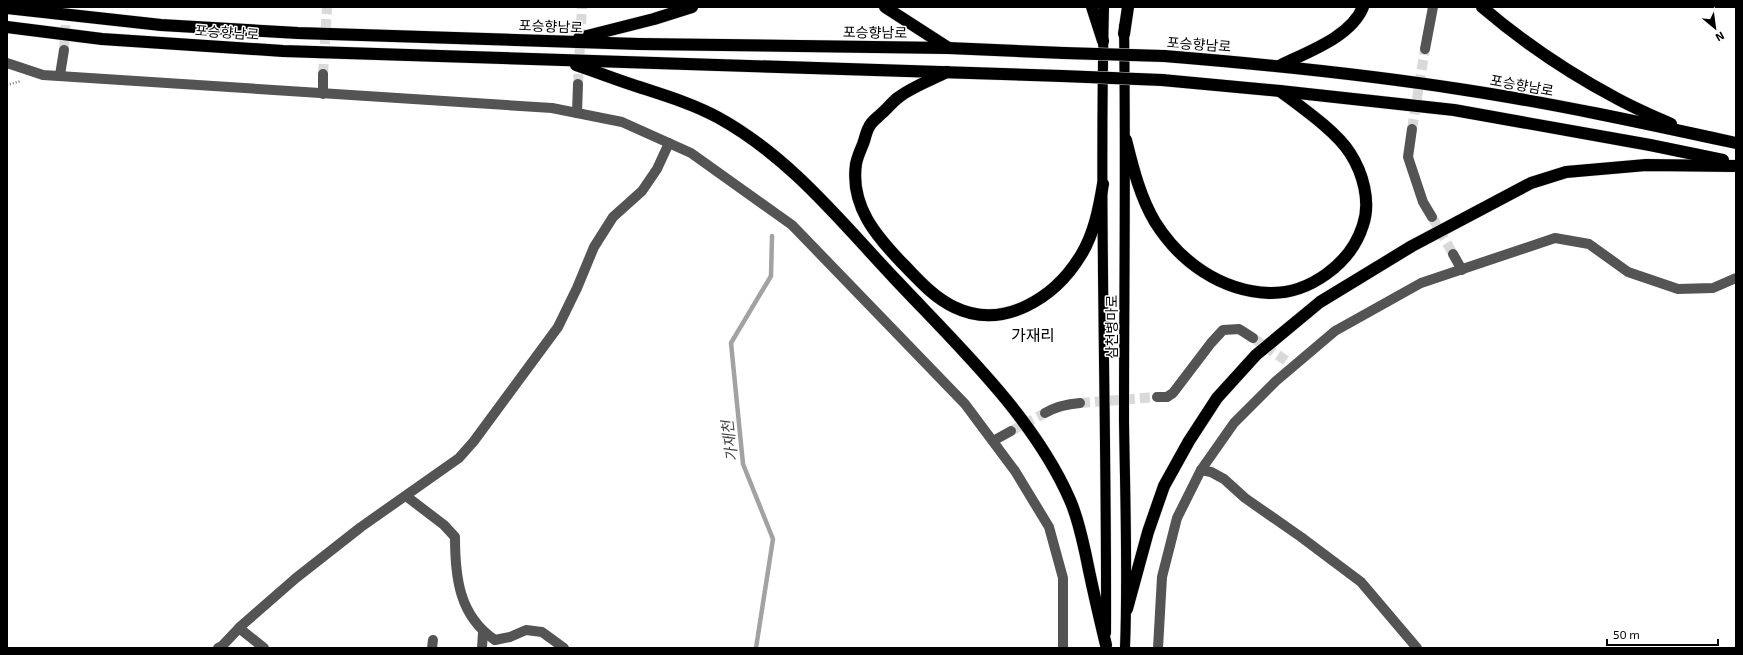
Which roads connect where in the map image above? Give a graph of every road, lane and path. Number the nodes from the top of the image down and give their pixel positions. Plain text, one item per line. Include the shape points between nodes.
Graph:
1 (692, 7) edge
2 (885, 7) edge
3 (1092, 7) edge
4 (1104, 7) edge
5 (1123, 7) edge
6 (1128, 7) edge
7 (1362, 7) edge
8 (1433, 7) edge
9 (1482, 7) edge
10 (7, 8) edge
11 (7, 27) edge
12 (1124, 34) junction
13 (566, 41) junction
14 (1103, 41) junction
15 (948, 48) junction
16 (1425, 49) tunnel mouth
17 (64, 50) tunnel mouth
18 (563, 60) junction
19 (7, 63) edge
20 (1281, 66) junction
21 (948, 72) junction
22 (323, 74) tunnel mouth
23 (60, 76) junction
24 (578, 84) tunnel mouth
25 (1280, 91) junction
26 (323, 94) junction
27 (576, 113) junction
28 (1412, 129) tunnel mouth
29 (1691, 134) junction
30 (1126, 140) junction
31 (669, 143) junction
32 (1736, 143) edge
33 (1736, 164) edge
34 (1103, 184) junction
35 (1432, 217) tunnel mouth
36 (1453, 254) tunnel mouth
37 (1462, 270) junction
38 (1736, 278) edge
39 (1253, 338) tunnel mouth
40 (1157, 397) tunnel mouth
41 (1080, 403) tunnel mouth
42 (1045, 413) tunnel mouth
43 (1011, 431) tunnel mouth
44 (993, 441) junction
45 (1201, 470) junction
46 (406, 496) junction
47 (1127, 609) junction
48 (239, 628) junction
49 (483, 632) junction
50 (1106, 647) edge
51 (218, 648) edge
52 (264, 648) edge
53 (482, 648) edge
54 (564, 648) edge
55 (1063, 648) edge
56 (1125, 648) edge
57 (1158, 648) edge
58 (1417, 648) edge

1 - 13 highway
2 - 15 highway
3 - 14 highway
4 - 14 main road, 삼천병마로
5 - 12 main road, 삼천병마로
6 - 12 highway
7 - 20 highway via 1360,14 1346,29 1327,43
8 - 16 street
9 - 29 highway via 1514,34 1609,94
10 - 13 highway, 포승향남로 via 161,25 290,33
11 - 18 highway, 포승향남로 via 102,39 275,50
12 - 30 main road, 삼천병마로
13 - 15 highway, 포승향남로
14 - 34 main road, 삼천병마로
15 - 20 highway, 포승향남로, bridge via 1164,56
17 - 23 street
18 - 21 highway, 포승향남로
18 - 50 highway via 673,98 719,118 791,169 822,199 979,370 1033,433 1072,503
19 - 23 street via 43,75
20 - 29 highway, 포승향남로 via 1460,89
21 - 25 highway, 포승향남로, bridge via 1162,80
21 - 34 highway via 899,97 869,126 856,164 856,188 870,226 932,294 954,307 974,313 993,315 1028,306 1068,274 1082,255 1097,219
22 - 26 street
23 - 26 street
24 - 27 street
25 - 30 highway via 1331,132 1350,152 1361,176 1366,200 1364,225 1352,249 1338,266 1319,279 1294,290 1269,293 1243,289 1204,273 1188,261 1155,222 1140,191
25 - 33 highway, 포승향남로 via 1454,110 1650,145
26 - 27 street via 552,108
27 - 31 street via 622,122
28 - 35 street via 1408,157 1423,202
29 - 32 highway, 포승향남로
30 - 47 main road, 삼천병마로 via 1124,420
31 - 44 street via 691,153 792,224 965,404
31 - 46 street via 657,169 642,192 613,217 594,248 558,327 474,441 459,458
33 - 47 highway via 1646,165 1566,172 1531,183 1412,246 1320,302 1256,355 1216,398 1189,440 1164,486 1148,532
34 - 50 main road, 삼천병마로
36 - 37 street
37 - 38 street via 1555,238 1589,244 1628,272 1678,289 1713,288
37 - 45 street via 1422,283 1336,332 1291,364 1234,423
39 - 40 street via 1239,329 1223,330 1174,393
41 - 42 street via 1056,407
43 - 44 street
44 - 55 street via 1016,471 1049,527 1064,578
45 - 57 street via 1177,518 1162,577
45 - 58 street via 1224,479 1245,498 1361,582
46 - 48 street via 361,527 296,578
46 - 49 street via 454,537 458,586 467,610
47 - 56 main road, 삼천병마로
48 - 51 street
48 - 52 street
49 - 53 street
49 - 54 street via 495,640 510,638 526,630 542,632

